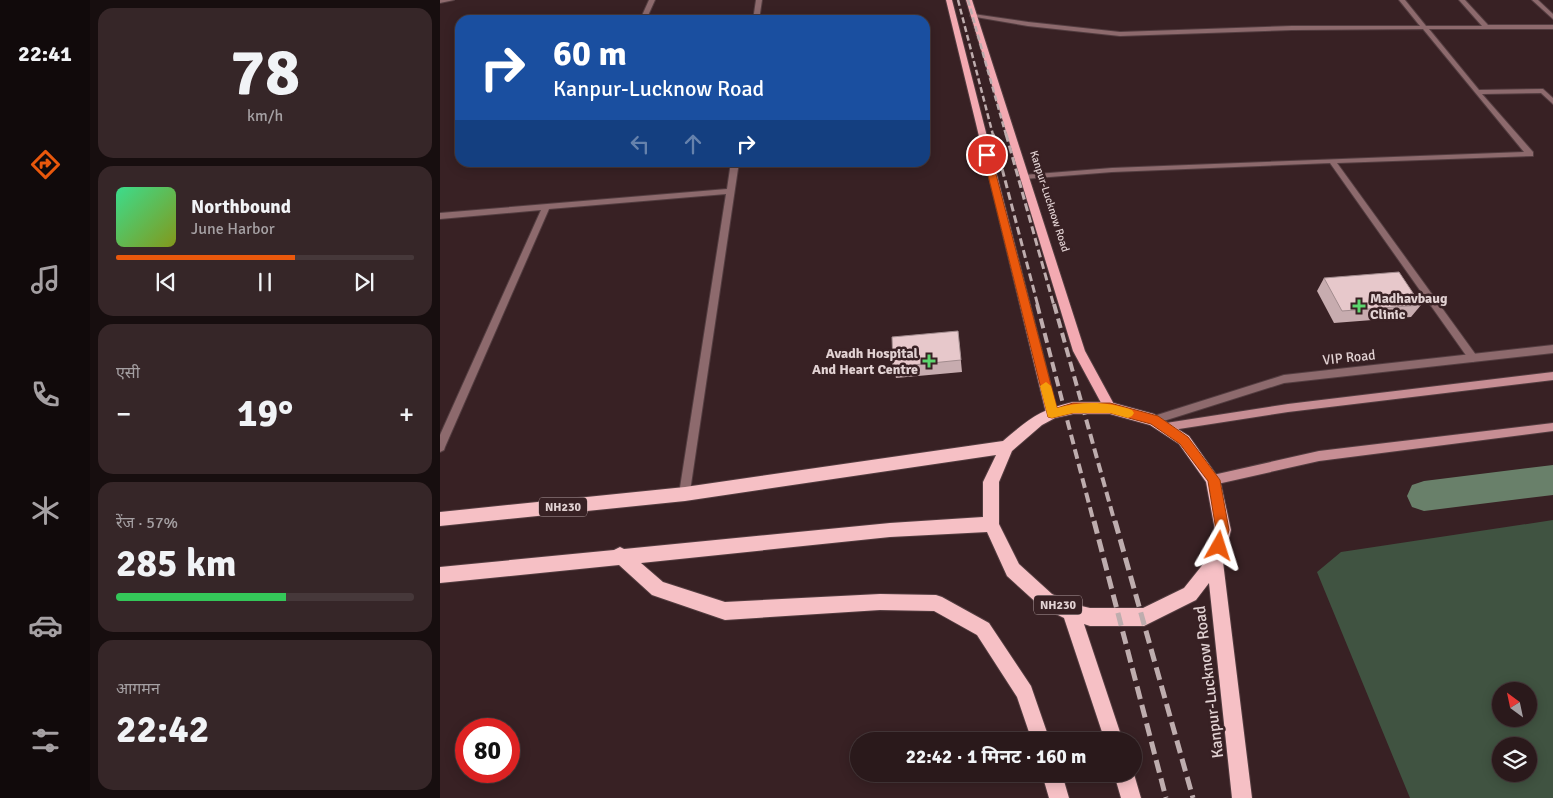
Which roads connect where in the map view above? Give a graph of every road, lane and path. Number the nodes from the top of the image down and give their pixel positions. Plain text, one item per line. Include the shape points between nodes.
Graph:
1 (451, 0) edge
2 (652, 0) edge
3 (759, 0) edge
4 (949, 0) edge
5 (969, 0) edge
6 (1402, 0) edge
7 (1462, 0) edge
8 (1535, 0) edge
9 (440, 1) edge
10 (645, 15) edge
11 (757, 15) edge
12 (973, 16) junction
13 (1553, 17) edge
14 (1486, 27) junction
15 (1553, 27) edge
16 (1426, 28) junction
17 (1477, 92) junction
18 (1553, 102) edge
19 (1332, 161) junction
20 (734, 167) edge
21 (1024, 177) junction
22 (730, 191) junction
23 (546, 207) junction
24 (440, 216) edge
25 (1553, 349) edge
26 (1473, 358) junction
27 (1553, 376) edge
28 (1110, 408) junction
29 (1052, 414) junction
30 (1160, 423) junction
31 (1553, 427) edge
32 (440, 447) edge
33 (1007, 447) junction
34 (1213, 480) junction
35 (685, 494) junction
36 (440, 519) edge
37 (991, 524) junction
38 (620, 556) junction
39 (1214, 562) junction
40 (440, 575) edge
41 (1071, 612) junction
42 (1038, 732) edge
43 (1111, 732) edge
44 (1054, 782) edge
45 (1126, 782) edge
46 (1059, 798) edge
47 (1131, 798) edge
48 (1242, 798) edge

1 - 9 street
2 - 10 street
3 - 11 street
4 - 29 main road
5 - 12 main road, Kanpur-Lucknow Road
6 - 16 street
7 - 14 street
8 - 13 street
12 - 16 street via 1120,34 1292,28
12 - 21 main road, Kanpur-Lucknow Road
14 - 15 street
14 - 16 street
16 - 17 street
17 - 18 street via 1543,91
17 - 19 street via 1530,154
19 - 21 street
19 - 26 street
20 - 22 street
21 - 28 main road, Kanpur-Lucknow Road via 1079,351
22 - 23 street
22 - 35 street
23 - 24 street
23 - 32 street
25 - 26 street, VIP Road
26 - 30 street, VIP Road via 1284,379
27 - 30 main road
28 - 29 highway, NH230 via 1073,408
28 - 30 highway, NH230
29 - 33 highway, NH230 via 1037,421
30 - 34 highway, NH230 via 1184,440
31 - 34 main road via 1319,456
33 - 35 highway, NH230
33 - 37 highway, NH230 via 991,482
34 - 39 highway, NH230 via 1223,530
35 - 36 highway, NH230
37 - 38 highway via 890,530
37 - 41 highway, NH230 via 1013,570 1046,600
38 - 40 highway
38 - 42 highway via 658,589 724,611 880,602 936,603 983,628 1025,692
39 - 41 highway, NH230 via 1190,594 1144,617 1090,617
39 - 48 highway, Kanpur-Lucknow Road / NH230
41 - 43 highway, NH230
44 - 46 highway
45 - 47 highway

